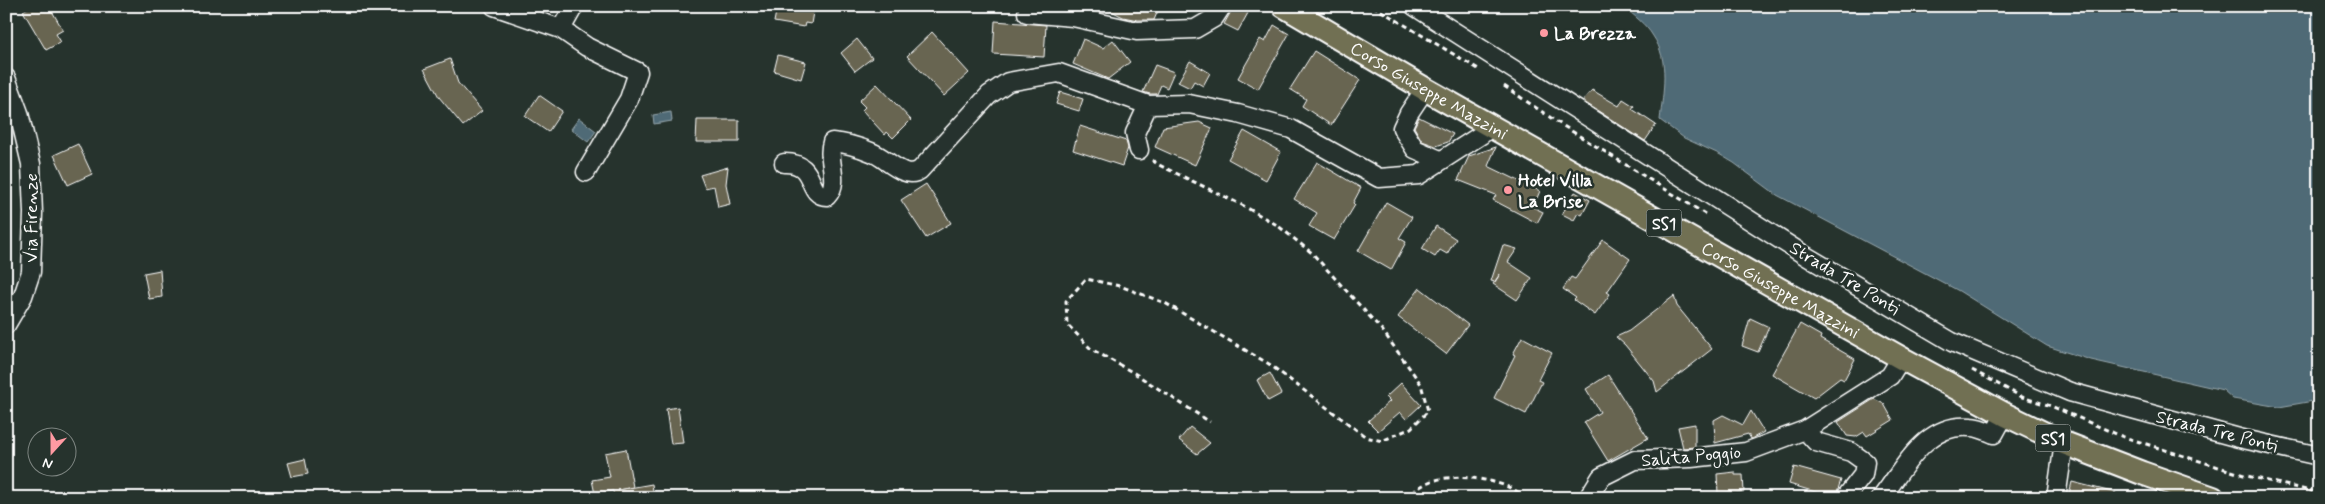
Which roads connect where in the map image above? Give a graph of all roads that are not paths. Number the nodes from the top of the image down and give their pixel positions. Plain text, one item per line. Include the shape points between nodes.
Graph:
1 (574, 6) edge
2 (1222, 6) edge
3 (1284, 6) edge
4 (1414, 6) edge
5 (490, 7) edge
6 (1027, 13) dead end
7 (561, 29) junction
8 (6, 78) edge
9 (1425, 89) junction
10 (1148, 105) junction
11 (1492, 125) junction
12 (854, 132) dead end
13 (1140, 150) road end
14 (872, 152) junction
15 (1440, 160) junction
16 (784, 162) dead end
17 (586, 172) dead end
18 (6, 325) edge
19 (1901, 358) junction
20 (2005, 414) junction
21 (1805, 430) junction
22 (2064, 443) junction
23 (2319, 456) edge
24 (1588, 498) edge
25 (1845, 498) edge
26 (1881, 498) edge
27 (2056, 498) edge
28 (2213, 498) edge

1 - 7 street
2 - 6 street via 1214,18 1195,29 1146,31 1073,17
3 - 9 main road, Corso Giuseppe Mazzini / SS1
4 - 23 street, Strada Tre Ponti via 1806,256 1952,342 2070,392
5 - 7 street
7 - 17 street via 587,47 638,72 629,100
8 - 18 street, Via Firenze via 19,113 31,164 33,214 31,272 23,296
9 - 11 main road, Corso Giuseppe Mazzini / SS1
9 - 15 street via 1402,128 1415,149
10 - 13 street via 1135,133
10 - 14 street via 1059,73 1016,80 989,95 917,172 905,173
10 - 15 street via 1190,104 1291,129 1379,178 1419,175
11 - 15 street
11 - 19 main road, Corso Giuseppe Mazzini / SS1
12 - 14 street
14 - 16 street via 832,142 829,152 834,181 827,196 819,194 799,164
19 - 20 main road, Corso Giuseppe Mazzini / SS1
19 - 21 street, Salita Poggio via 1890,376
20 - 22 main road, Corso Giuseppe Mazzini / SS1
20 - 26 street via 1994,434 1972,426 1947,429 1926,440
21 - 24 street, Salita Poggio via 1746,452 1635,460 1601,477
21 - 25 street via 1816,442 1851,452 1865,462 1863,475
22 - 27 street
22 - 28 main road, Corso Giuseppe Mazzini / SS1

